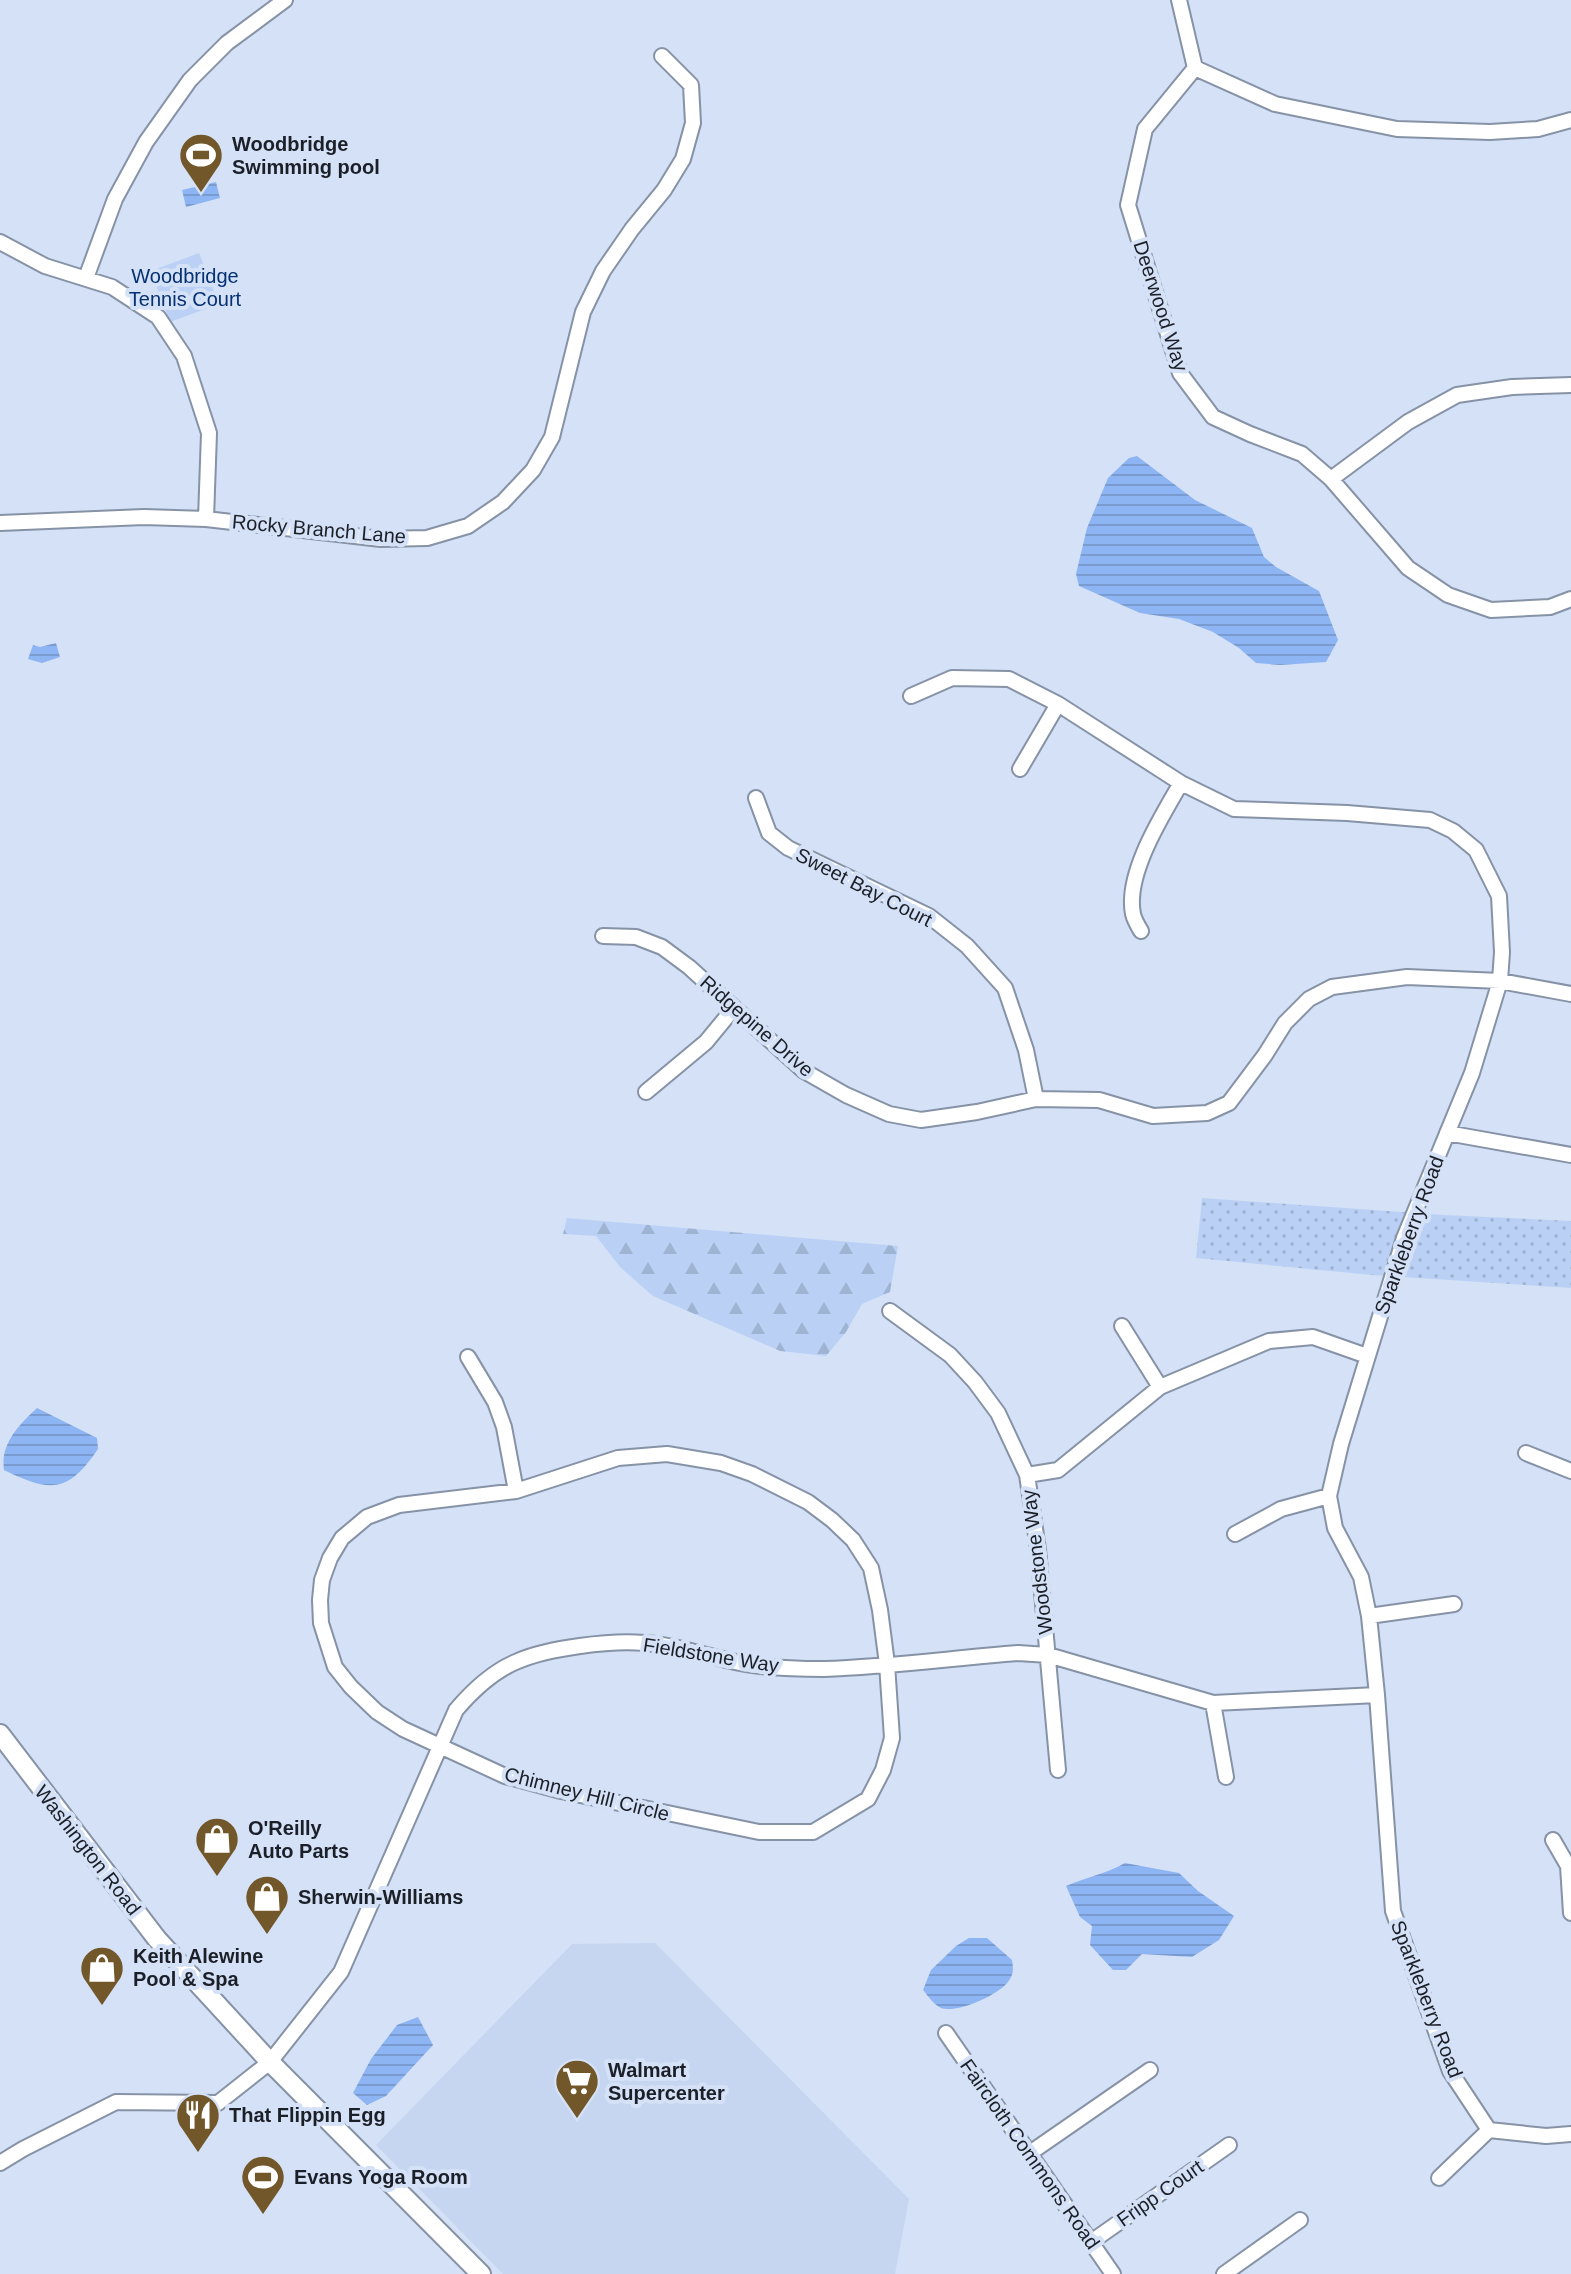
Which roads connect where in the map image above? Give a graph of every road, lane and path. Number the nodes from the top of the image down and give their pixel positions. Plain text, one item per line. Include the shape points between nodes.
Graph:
1 (285, 0) edge
2 (1179, 0) edge
3 (662, 56) dead end
4 (1195, 68) junction
5 (1571, 120) edge
6 (0, 242) edge
7 (86, 278) junction
8 (1571, 385) edge
9 (1331, 479) junction
10 (206, 519) junction
11 (0, 523) edge
12 (1571, 599) edge
13 (911, 696) dead end
14 (1058, 704) junction
15 (1020, 769) dead end
16 (1181, 783) junction
17 (756, 798) dead end
18 (1141, 931) dead end
19 (603, 936) dead end
20 (1500, 981) junction
21 (1571, 994) edge
22 (734, 1008) junction
23 (646, 1092) dead end
24 (1036, 1099) junction
25 (1447, 1133) junction
26 (1571, 1155) edge
27 (890, 1311) dead end
28 (1122, 1326) dead end
29 (1367, 1356) junction
30 (468, 1357) dead end
31 (1160, 1387) junction
32 (1526, 1453) dead end
33 (1571, 1471) edge
34 (1027, 1475) junction
35 (516, 1491) junction
36 (1329, 1496) junction
37 (1235, 1534) dead end
38 (1454, 1604) dead end
39 (1369, 1616) junction
40 (1048, 1655) junction
41 (887, 1664) junction
42 (1377, 1695) junction
43 (1213, 1703) junction
44 (0, 1734) edge
45 (440, 1747) junction
46 (1058, 1770) dead end
47 (1226, 1777) dead end
48 (1553, 1840) dead end
49 (1571, 1913) edge
50 (946, 2033) dead end
51 (270, 2062) junction
52 (1150, 2070) dead end
53 (1489, 2130) junction
54 (1571, 2134) edge
55 (1229, 2145) dead end
56 (1030, 2153) junction
57 (0, 2163) edge
58 (1439, 2178) dead end
59 (1300, 2220) dead end
60 (1091, 2242) junction
61 (481, 2274) edge
62 (1113, 2274) edge
63 (1224, 2274) edge

1 - 7 street via 227,43 190,80 146,142 115,199
2 - 4 street
3 - 10 street, Rocky Branch Lane via 691,85 693,123 683,159 603,271 583,312 552,437 533,470 503,502 468,526 427,538 381,539
4 - 5 street via 1275,104 1397,129 1490,132 1538,129
4 - 9 street, Deerwood Way via 1145,129 1128,205 1180,373 1213,417 1302,454
6 - 7 street via 45,266
7 - 10 street via 112,287 158,317 184,356 209,433
8 - 9 street via 1457,395 1408,422
9 - 12 street, Deerwood Way via 1408,568 1448,595 1491,610 1550,607
10 - 11 street, Rocky Branch Lane
13 - 14 street, Sparkleberry Road via 952,678 1009,679
14 - 15 street
14 - 16 street, Sparkleberry Road
16 - 18 street via 1151,834 1134,884 1133,914
16 - 20 street, Sparkleberry Road via 1234,809 1430,820 1453,831 1476,850 1499,896
17 - 24 street, Sweet Bay Court via 769,833 788,848 929,916 967,946 1005,988
19 - 22 street, Ridgepine Drive via 636,937 662,947
20 - 21 street, Ridgepine Drive
20 - 24 street, Ridgepine Drive via 1407,977 1332,987 1309,999 1285,1023 1229,1103 1207,1113 1153,1116 1099,1100
20 - 25 street, Sparkleberry Road
22 - 23 street via 706,1042
22 - 24 street, Ridgepine Drive via 804,1071 889,1114 921,1120
25 - 26 street
25 - 29 street, Sparkleberry Road via 1404,1238
27 - 34 street, Woodstone Way via 950,1355 975,1382 998,1413
28 - 31 street
29 - 31 street via 1313,1337 1269,1341
29 - 36 street, Sparkleberry Road
30 - 35 street via 504,1427
31 - 34 street via 1058,1470
32 - 33 street
34 - 40 street, Woodstone Way
35 - 41 street, Chimney Hill Circle via 618,1458 667,1454 721,1463 783,1488 832,1520 871,1568
35 - 45 street, Chimney Hill Circle via 399,1505 367,1517 342,1538 322,1580 321,1623 335,1667 377,1712
36 - 37 street via 1281,1509
36 - 39 street, Sparkleberry Road via 1335,1528 1361,1577
38 - 39 street
39 - 42 street, Sparkleberry Road
40 - 41 street, Fieldstone Way
40 - 43 street, Fieldstone Way
40 - 46 street, Woodstone Way
41 - 45 street, Fieldstone Way via 823,1669 747,1664 644,1643 608,1642 544,1653 517,1661 472,1692 456,1710
41 - 45 street, Chimney Hill Circle via 892,1738 883,1770 868,1799 813,1832 759,1832 561,1791 505,1776
42 - 43 street, Fieldstone Way
42 - 53 street, Sparkleberry Road via 1393,1911 1450,2071
43 - 47 street
44 - 51 main road, Washington Road via 157,1939
45 - 51 street, Fieldstone Way via 341,1972
48 - 49 street via 1568,1866
50 - 56 street, Faircloth Commons Road
51 - 57 street, Fieldstone Way via 218,2103 116,2102
51 - 61 main road, Washington Road
52 - 56 street
53 - 54 street
53 - 58 street
55 - 60 street, Fripp Court
56 - 60 street, Faircloth Commons Road
59 - 63 street
60 - 62 street, Faircloth Commons Road

